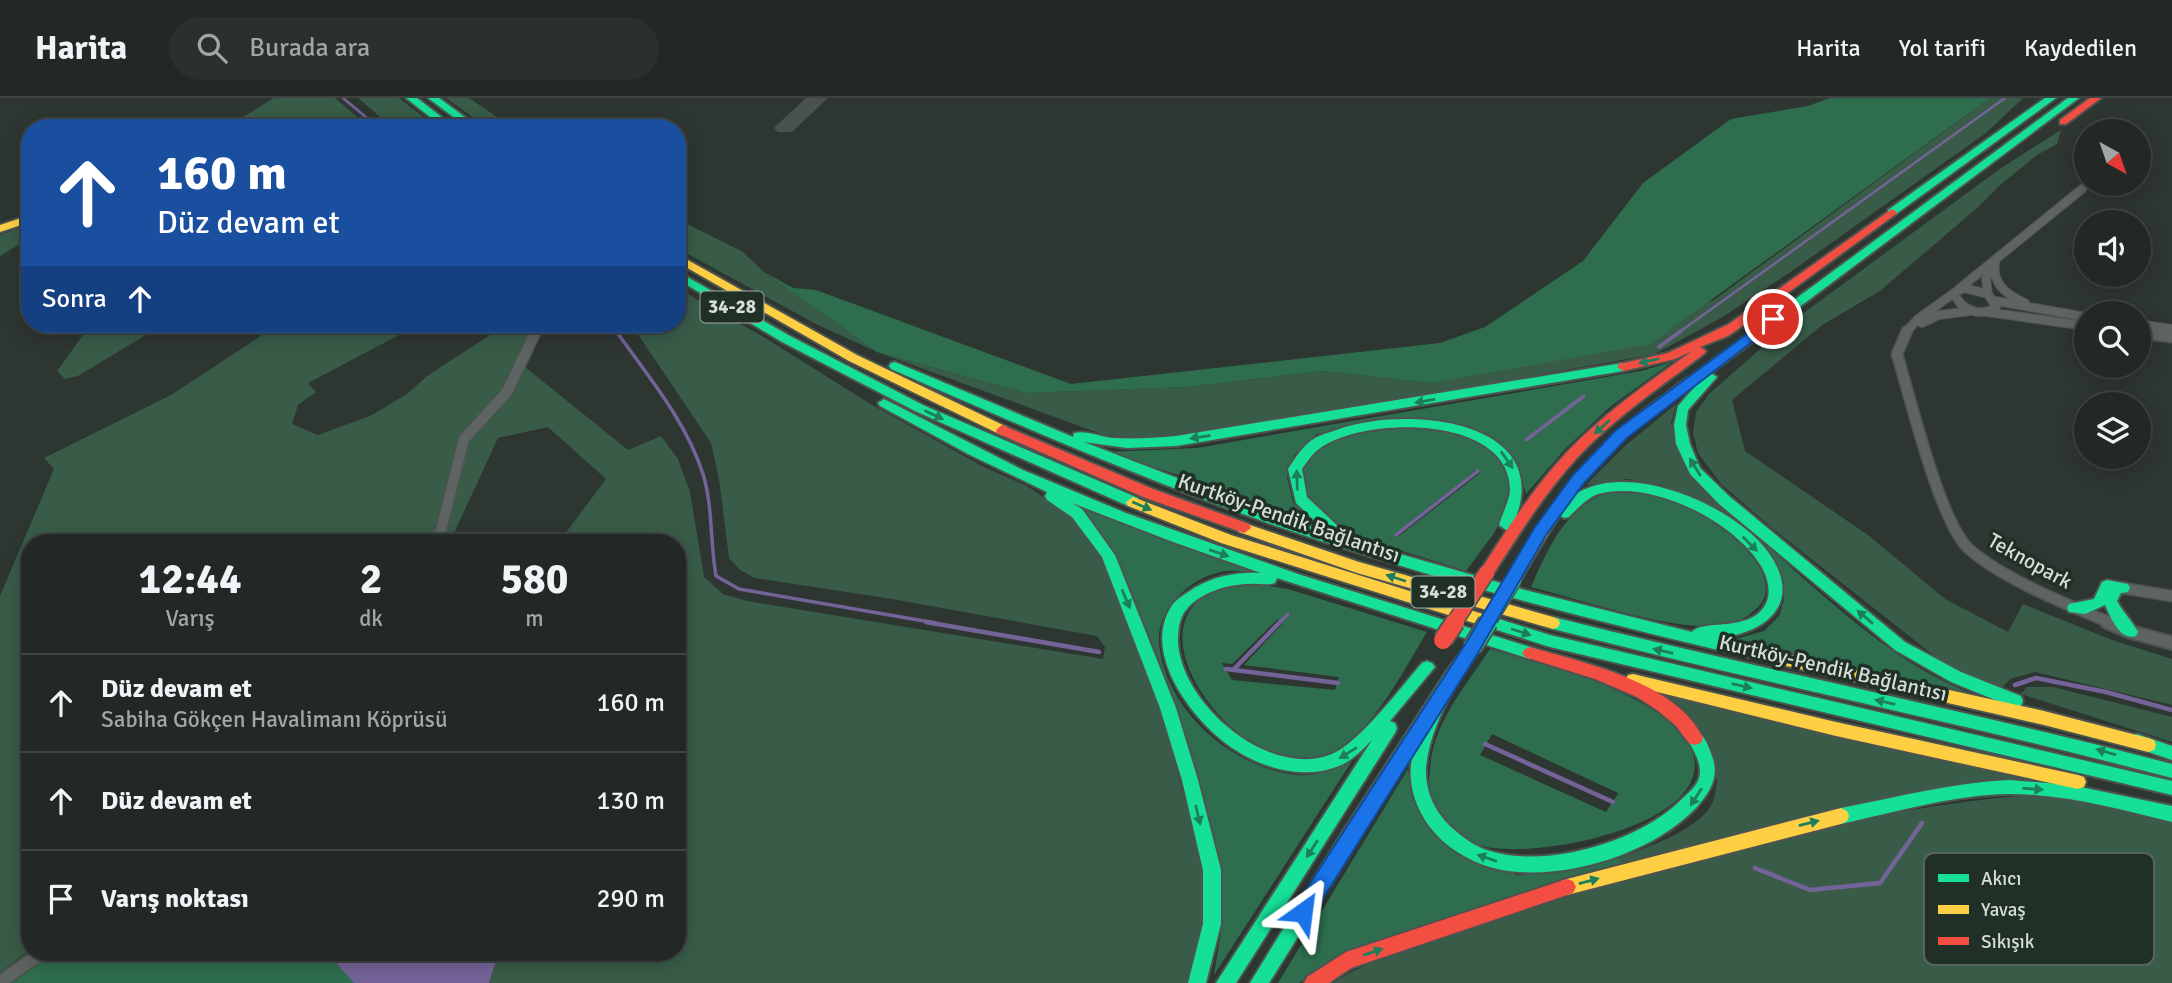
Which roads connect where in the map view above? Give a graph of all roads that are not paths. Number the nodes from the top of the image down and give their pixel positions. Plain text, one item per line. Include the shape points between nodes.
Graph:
1 (411, 98) edge
2 (433, 98) edge
3 (2035, 98) edge
4 (2051, 98) edge
5 (2074, 98) edge
6 (2096, 98) edge
7 (439, 119) edge
8 (462, 119) edge
9 (1967, 158) junction
10 (1989, 163) junction
11 (2074, 196) edge
12 (21, 221) edge
13 (0, 229) edge
14 (1996, 260) junction
15 (686, 262) edge
16 (686, 279) edge
17 (1956, 291) junction
18 (1992, 298) junction
19 (754, 301) junction
20 (1975, 311) junction
21 (1987, 312) junction
22 (2053, 312) junction
23 (2074, 315) edge
24 (2074, 324) edge
25 (1734, 326) junction
26 (2151, 326) edge
27 (2172, 329) edge
28 (535, 333) edge
29 (1905, 333) junction
30 (1752, 335) junction
31 (2151, 335) edge
32 (2172, 337) edge
33 (786, 339) junction
34 (999, 411) junction
35 (1001, 464) junction
36 (1541, 531) junction
37 (440, 534) edge
38 (1378, 553) junction
39 (1487, 572) junction
40 (1313, 586) junction
41 (2123, 588) junction
42 (2172, 596) edge
43 (2074, 608) junction
44 (1636, 626) junction
45 (2132, 632) junction
46 (2172, 643) edge
47 (1567, 664) junction
48 (1427, 667) junction
49 (1449, 680) junction
50 (2147, 745) junction
51 (2172, 752) edge
52 (2172, 771) edge
53 (2172, 788) edge
54 (2172, 807) edge
55 (2172, 814) edge
56 (30, 961) edge
57 (0, 982) edge
58 (1197, 983) edge
59 (1225, 983) edge
60 (1259, 983) edge
61 (1313, 983) edge

1 - 7 main road
2 - 8 main road
3 - 9 main road
4 - 9 main road
5 - 10 main road
6 - 10 main road via 2046,134
9 - 25 main road
10 - 30 main road
11 - 14 street
12 - 13 main road
14 - 17 street
14 - 18 street via 1986,279
14 - 22 street via 1993,272 2002,290
15 - 19 main road, Kurtköy-Pendik Bağlantısı / 34-28
16 - 33 main road, Kurtköy-Pendik Bağlantısı / 34-28
17 - 18 street via 1970,288
17 - 20 street via 1962,305
17 - 29 street
18 - 21 street via 1995,310
18 - 22 street
19 - 34 main road
52 -> 19 main road, Kurtköy-Pendik Bağlantısı / 34-28 via 2083,746 1641,646 1424,587 1326,555 1151,493 1004,432 875,369
20 - 21 street
20 - 29 street via 1939,315
21 - 24 street
22 - 23 street
25 -> 34 main road via 1671,356 1623,367 1176,441 1095,441
25 -> 39 main road via 1585,442 1545,489
26 - 27 street
28 - 37 street via 507,392 464,439
29 - 43 street, Teknopark via 1897,354 1954,530 1979,558
30 - 36 main road via 1621,434 1579,479
50 -> 30 main road via 1962,682 1929,666 1704,481 1682,444 1682,409
31 - 32 street
33 - 35 main road via 812,360 920,425
33 -> 53 main road, Kurtköy-Pendik Bağlantısı / 34-28 via 1006,448 1226,539 1550,641
34 - 38 main road via 1259,514
35 -> 40 main road via 1193,544
35 -> 58 main road via 1077,513 1108,555 1139,628 1168,708 1212,870 1212,924
36 -> 44 main road via 1598,489 1640,486 1682,498 1711,513 1738,533 1772,571 1773,607 1742,630 1710,635
36 - 49 main road, bridge
38 -> 39 main road via 1337,534 1307,510 1299,498 1295,470 1312,445 1342,430 1392,421 1437,424 1488,442 1501,451 1516,474 1517,505
38 - 44 main road
39 - 48 main road, bridge
40 - 47 main road
48 -> 40 main road via 1366,738 1333,761 1315,766 1275,763 1237,745 1212,724 1182,685 1169,646 1175,613 1197,590 1236,577
41 - 42 street
41 - 43 main road via 2107,586 2099,603
41 - 45 main road via 2112,592 2110,601
43 - 45 street, Teknopark
44 - 50 main road
45 - 46 street, Teknopark
47 -> 49 main road via 1656,701 1684,724 1703,751 1707,777 1694,803 1662,826 1611,849 1571,859 1503,863 1464,849 1429,815 1417,769
47 - 54 main road
48 -> 59 main road
49 - 60 main road
50 - 51 main road
61 -> 55 main road via 1346,961 1548,892 1813,822 1928,798 2010,787 2087,793
56 - 57 street

